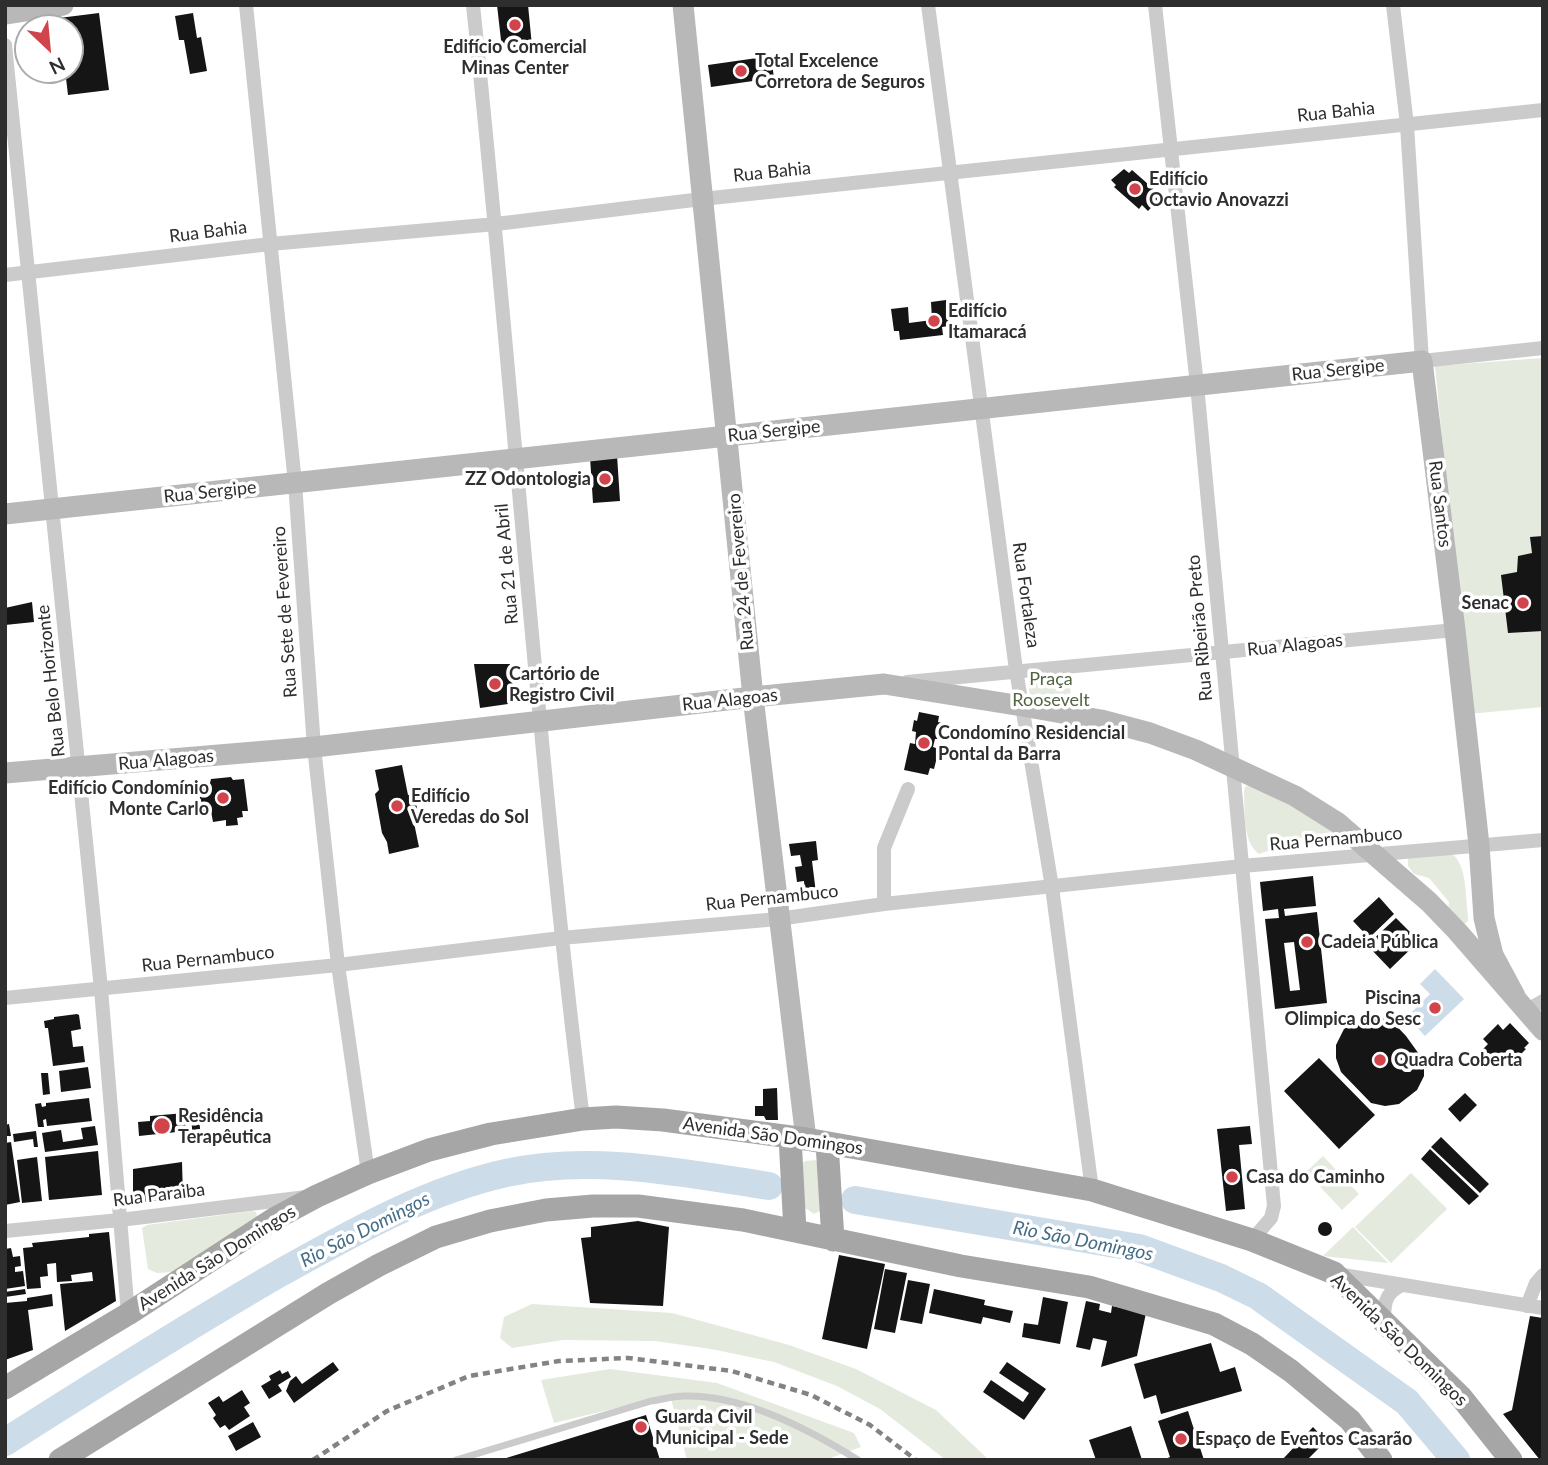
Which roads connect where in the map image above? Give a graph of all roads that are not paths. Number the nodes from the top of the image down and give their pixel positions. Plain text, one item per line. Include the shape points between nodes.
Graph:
1 (64, 5) edge
2 (246, 5) edge
3 (473, 5) edge
4 (682, 5) edge
5 (928, 5) edge
6 (1155, 5) edge
7 (1393, 5) edge
8 (5, 14) edge
9 (5, 45) edge
10 (1543, 110) edge
11 (1407, 125) junction
12 (1170, 149) junction
13 (949, 172) junction
14 (702, 199) junction
15 (496, 224) junction
16 (270, 244) junction
17 (27, 272) junction
18 (5, 275) edge
19 (1543, 348) edge
20 (1422, 361) junction
21 (1197, 385) junction
22 (982, 409) junction
23 (728, 436) junction
24 (517, 459) junction
25 (295, 483) junction
26 (53, 509) junction
27 (5, 514) edge
28 (1455, 630) junction
29 (1222, 653) junction
30 (1016, 670) junction
31 (884, 684) junction
32 (753, 697) junction
33 (1022, 706) junction
34 (541, 722) junction
35 (314, 747) junction
36 (78, 767) junction
37 (1231, 767) junction
38 (5, 773) edge
39 (908, 789) dead end
40 (1543, 840) edge
41 (1479, 845) junction
42 (1377, 855) junction
43 (1242, 866) junction
44 (1052, 887) junction
45 (884, 904) junction
46 (1484, 918) junction
47 (778, 919) junction
48 (1457, 932) junction
49 (561, 938) junction
50 (338, 965) junction
51 (101, 989) junction
52 (5, 998) edge
53 (1534, 1002) edge
54 (1543, 1030) edge
55 (583, 1119) junction
56 (809, 1147) junction
57 (368, 1173) junction
58 (1092, 1190) junction
59 (317, 1196) junction
60 (120, 1220) junction
61 (795, 1226) junction
62 (833, 1229) junction
63 (5, 1230) edge
64 (1252, 1240) junction
65 (1334, 1273) junction
66 (1543, 1275) edge
67 (1400, 1286) junction
68 (1527, 1306) junction
69 (1543, 1308) edge
70 (128, 1314) junction
71 (1384, 1323) junction
72 (5, 1388) edge
73 (60, 1460) edge
74 (456, 1460) edge
75 (858, 1460) edge
76 (1381, 1460) edge
77 (1511, 1460) edge

1 - 8 street
2 - 16 street, Rua Sete de Fevereiro
3 - 15 street, Rua 21 de Abril
4 - 14 street, Rua 24 de Fevereiro
5 - 13 street, Rua Fortaleza
6 - 12 street, Rua Ribeirão Preto
7 - 11 street, Rua Santos
9 - 17 street, Rua Belo Horizonte
10 - 11 street, Rua Bahia
11 - 12 street, Rua Bahia
11 - 20 street, Rua Santos
12 - 13 street, Rua Bahia
12 - 21 street, Rua Ribeirão Preto
13 - 14 street, Rua Bahia
13 - 22 street, Rua Fortaleza
14 - 15 street, Rua Bahia
14 - 23 street, Rua 24 de Fevereiro
15 - 16 street, Rua Bahia
15 - 24 street, Rua 21 de Abril
16 - 17 street, Rua Bahia
16 - 25 street, Rua Sete de Fevereiro
17 - 18 street, Rua Bahia
17 - 26 street, Rua Belo Horizonte
19 - 20 street, Rua Sergipe
20 - 21 street, Rua Sergipe
20 - 28 street, Rua Santos
21 - 22 street, Rua Sergipe
21 - 29 street, Rua Ribeirão Preto
22 - 23 street, Rua Sergipe
22 - 30 street, Rua Fortaleza
23 - 24 street, Rua Sergipe
23 - 32 street, Rua 24 de Fevereiro
24 - 25 street, Rua Sergipe
24 - 34 street, Rua 21 de Abril
25 - 26 street, Rua Sergipe
25 - 35 street, Rua Sete de Fevereiro
26 - 27 street, Rua Sergipe
26 - 36 street, Rua Belo Horizonte
28 - 29 street, Rua Alagoas
28 - 41 street, Rua Santos
29 - 30 street, Rua Alagoas
29 - 37 street, Rua Ribeirão Preto
30 - 31 street, Rua Alagoas
30 - 33 street, Rua Fortaleza
31 - 32 street, Rua Alagoas
31 - 33 street
32 - 34 street, Rua Alagoas
32 - 47 street, Rua 24 de Fevereiro
33 - 37 street via 1150,733
33 - 44 street, Rua Fortaleza
34 - 35 street, Rua Alagoas
34 - 49 street, Rua 21 de Abril
35 - 36 street, Rua Alagoas
35 - 50 street, Rua Sete de Fevereiro
36 - 38 street, Rua Alagoas
36 - 51 street, Rua Belo Horizonte
37 - 42 street via 1295,796
37 - 43 street, Rua Ribeirão Preto
39 - 45 street via 884,848
40 - 41 street, Rua Pernambuco
41 - 42 street, Rua Pernambuco
41 - 46 street, Rua Santos
42 - 43 street, Rua Pernambuco
42 - 48 street
43 - 44 street, Rua Pernambuco
43 - 64 street, Rua Ribeirão Preto via 1274,1206 1271,1218
44 - 45 street, Rua Pernambuco
44 - 58 street, Rua Fortaleza
45 - 47 street, Rua Pernambuco
46 - 48 street via 1475,931
46 - 53 street, Rua Santos via 1493,956
47 - 49 street, Rua Pernambuco
47 - 56 street, Rua 24 de Fevereiro
48 - 53 street
49 - 50 street, Rua Pernambuco
49 - 55 street, Rua 21 de Abril
50 - 51 street, Rua Pernambuco
50 - 57 street, Rua Sete de Fevereiro
51 - 52 street, Rua Pernambuco
51 - 60 street, Rua Belo Horizonte
53 - 54 street
55 - 56 main road, Avenida São Domingos via 663,1120
55 - 57 main road, Avenida São Domingos via 491,1133
56 - 58 main road, Avenida São Domingos
56 - 61 main road
56 - 62 main road
57 - 59 main road, Avenida São Domingos
58 - 64 main road, Avenida São Domingos
59 - 60 street, Rua Paraiba
59 - 70 main road, Avenida São Domingos
60 - 63 street, Rua Paraiba
60 - 70 street, Rua Belo Horizonte
61 - 62 main road
61 - 73 main road via 638,1206 593,1206 524,1214 436,1237 329,1293
62 - 76 main road via 961,1266 1089,1287 1214,1324 1301,1379 1350,1420
64 - 65 main road, Avenida São Domingos
65 - 67 street
65 - 71 main road, Avenida São Domingos
66 - 68 street
67 - 68 street
67 - 71 street via 1387,1297
68 - 69 street
70 - 72 main road, Avenida São Domingos
71 - 77 main road, Avenida São Domingos via 1461,1397
74 - 75 lane via 651,1401 683,1396 762,1410

